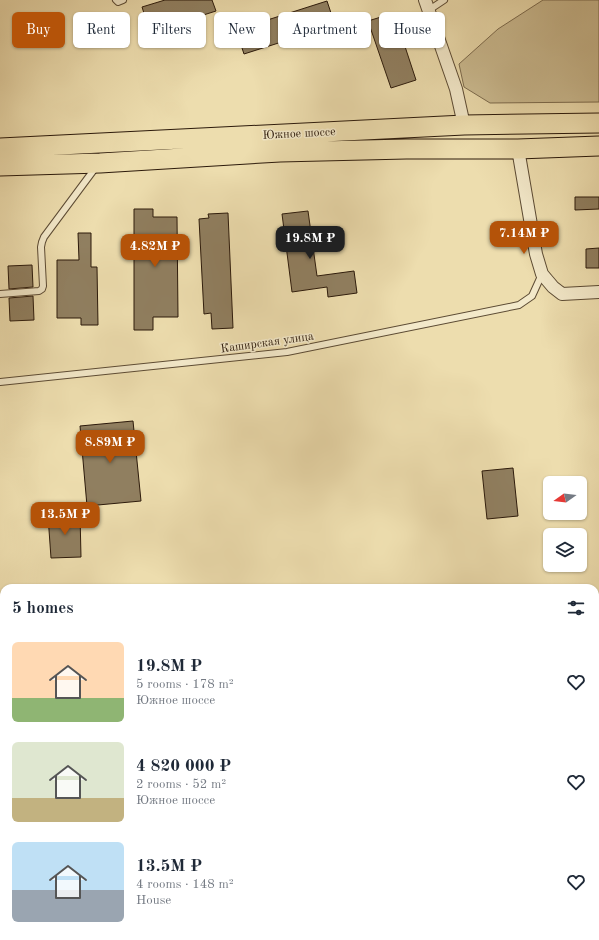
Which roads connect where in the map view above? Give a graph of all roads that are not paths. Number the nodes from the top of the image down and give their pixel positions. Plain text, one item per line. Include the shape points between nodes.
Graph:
1 (116, 0) edge
2 (123, 0) edge
3 (444, 0) edge
4 (427, 5) edge
5 (599, 123) edge
6 (464, 125) junction
7 (599, 146) edge
8 (0, 148) edge
9 (518, 149) junction
10 (100, 163) junction
11 (0, 166) edge
12 (542, 274) junction
13 (599, 292) edge
14 (0, 294) edge
15 (0, 382) edge

1 - 2 lane
3 - 4 lane
4 - 6 street via 456,89
5 - 6 main road, Южное шоссе
6 - 8 main road, Южное шоссе
7 - 9 main road, Южное шоссе
9 - 10 main road, Южное шоссе via 280,152
9 - 12 street via 536,254
10 - 11 main road, Южное шоссе
10 - 14 lane via 44,237 41,247 42,289
12 - 13 street via 552,287 562,294
12 - 15 lane, Каширская улица via 532,296 519,305 287,352

